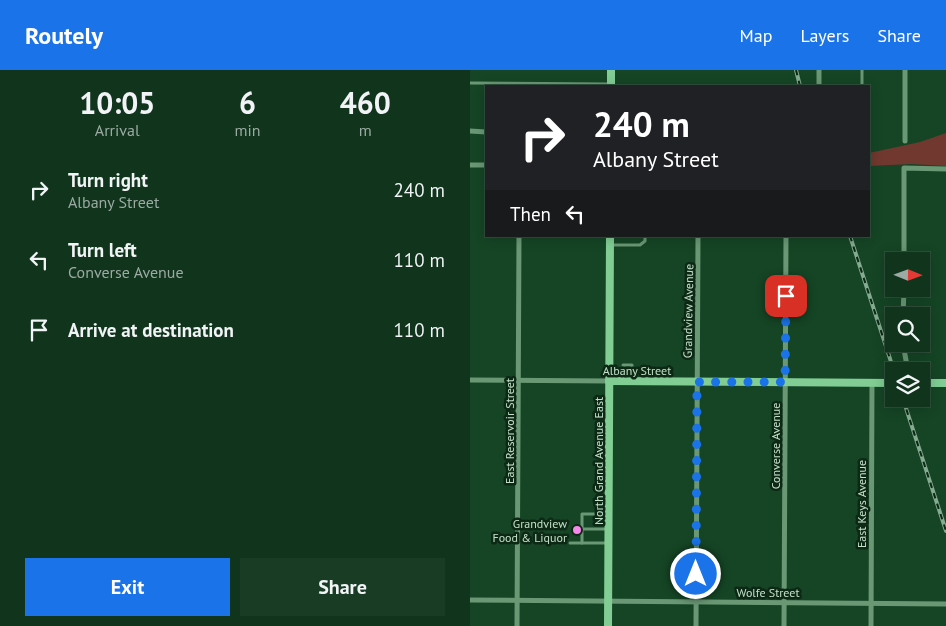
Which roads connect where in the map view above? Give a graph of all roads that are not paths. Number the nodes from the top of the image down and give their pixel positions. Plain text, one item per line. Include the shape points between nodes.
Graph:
1 (611, 70) edge
2 (819, 70) edge
3 (862, 70) edge
4 (905, 70) edge
5 (470, 83) edge
6 (611, 85) edge
7 (818, 85) edge
8 (862, 85) edge
9 (470, 131) edge
10 (485, 132) edge
11 (905, 141) dead end
12 (470, 165) edge
13 (485, 165) edge
14 (946, 169) edge
15 (519, 237) edge
16 (645, 237) edge
17 (698, 237) edge
18 (786, 237) edge
19 (610, 240) edge
20 (904, 252) edge
21 (623, 365) dead end
22 (470, 380) edge
23 (519, 380) junction
24 (609, 381) junction
25 (632, 382) junction
26 (697, 382) junction
27 (785, 382) junction
28 (872, 383) junction
29 (885, 383) edge
30 (930, 383) edge
31 (946, 384) edge
32 (609, 514) junction
33 (582, 529) junction
34 (609, 529) junction
35 (570, 543) dead end
36 (582, 543) junction
37 (609, 543) junction
38 (470, 600) edge
39 (518, 600) junction
40 (608, 600) junction
41 (696, 602) junction
42 (784, 602) junction
43 (871, 604) junction
44 (946, 604) edge
45 (517, 626) edge
46 (608, 626) edge
47 (696, 626) edge
48 (784, 626) edge
49 (871, 626) edge

1 - 6 street
2 - 7 street
3 - 8 lane
4 - 11 street
5 - 6 lane
9 - 10 street
12 - 13 street
14 - 20 street via 904,168
15 - 23 street, East Reservoir Street
16 - 19 lane via 645,242 640,245
17 - 26 street, Grandview Avenue
18 - 27 street, Converse Avenue
19 - 24 street, North Grand Avenue East
21 - 25 lane via 632,365
22 - 23 street, Albany Street
23 - 24 street, Albany Street
23 - 39 street, East Reservoir Street
24 - 25 street, Albany Street
24 - 32 street, North Grand Avenue East
25 - 26 street, Albany Street
26 - 27 street, Albany Street
26 - 41 street, Grandview Avenue
27 - 28 street, Albany Street
27 - 42 street, Converse Avenue
28 - 29 street, Albany Street
28 - 43 street, East Keys Avenue
30 - 31 street
32 - 33 lane via 582,514
32 - 34 street, North Grand Avenue East
33 - 34 lane
33 - 36 lane
34 - 37 street, North Grand Avenue East
35 - 36 lane
36 - 37 lane
37 - 40 street, North Grand Avenue East
38 - 39 street, Wolfe Street
39 - 40 street, Wolfe Street
39 - 45 street, East Reservoir Street
40 - 41 street, Wolfe Street
40 - 46 street, North Grand Avenue East
41 - 42 street, Wolfe Street
41 - 47 street, Grandview Avenue
42 - 43 street, Wolfe Street
42 - 48 street, Converse Avenue
43 - 44 street, Wolfe Street
43 - 49 street, East Keys Avenue

